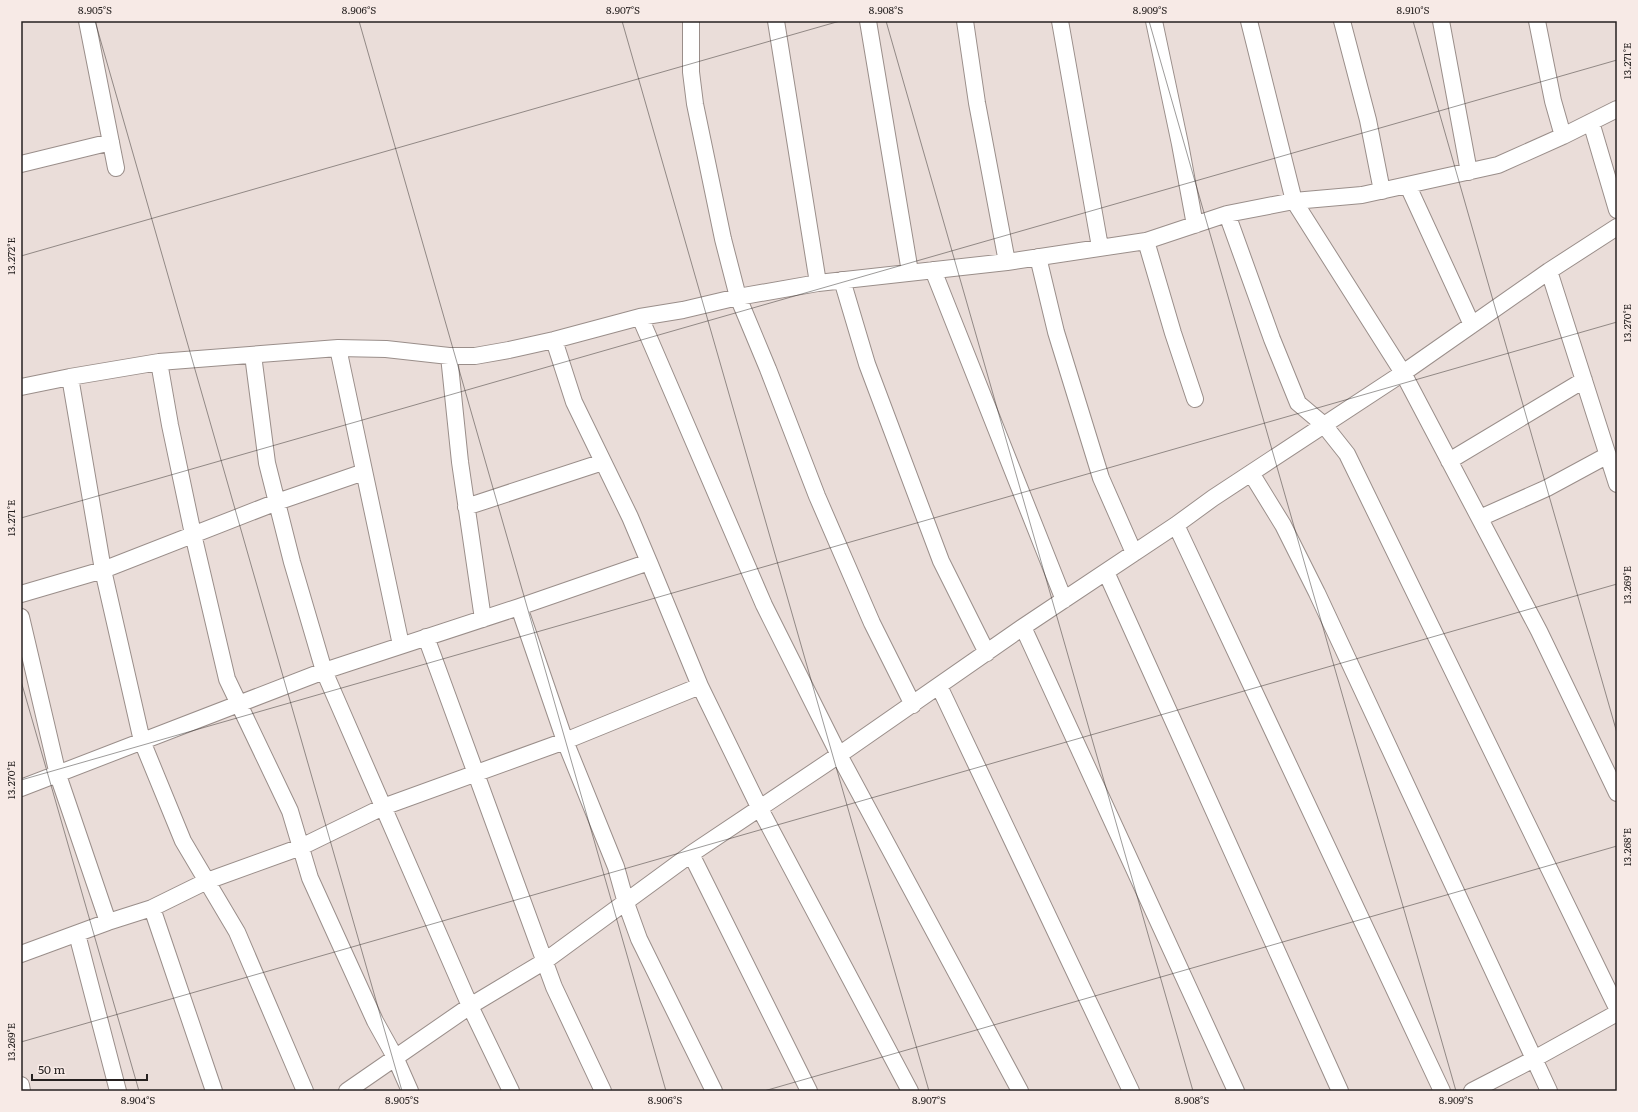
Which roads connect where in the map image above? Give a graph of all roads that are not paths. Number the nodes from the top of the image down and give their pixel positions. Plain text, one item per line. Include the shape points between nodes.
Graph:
1 (87, 21) edge
2 (691, 21) edge
3 (776, 21) edge
4 (868, 21) edge
5 (965, 21) edge
6 (1060, 21) edge
7 (1154, 21) edge
8 (1249, 21) edge
9 (1342, 21) edge
10 (1441, 21) edge
11 (1537, 21) edge
12 (1617, 109) edge
13 (1591, 122) junction
14 (1563, 136) junction
15 (111, 142) junction
16 (21, 164) edge
17 (116, 168) dead end
18 (1469, 172) junction
19 (1408, 186) junction
20 (1382, 191) junction
21 (1294, 201) junction
22 (1617, 210) edge
23 (1227, 214) junction
24 (1195, 225) junction
25 (1617, 227) edge
26 (1146, 241) junction
27 (1100, 247) junction
28 (1038, 257) junction
29 (1007, 262) junction
30 (933, 270) junction
31 (1549, 271) junction
32 (910, 272) junction
33 (842, 280) junction
34 (818, 283) junction
35 (738, 297) junction
36 (640, 316) junction
37 (1472, 325) junction
38 (554, 340) junction
39 (338, 348) junction
40 (252, 355) junction
41 (449, 356) junction
42 (159, 362) junction
43 (1403, 373) junction
44 (70, 377) junction
45 (1584, 380) junction
46 (21, 387) edge
47 (1195, 399) dead end
48 (1324, 425) junction
49 (1608, 455) junction
50 (1450, 460) junction
51 (603, 462) junction
52 (364, 472) junction
53 (1251, 473) junction
54 (1617, 484) edge
55 (277, 502) junction
56 (466, 507) junction
57 (1480, 518) junction
58 (1176, 525) junction
59 (192, 534) junction
60 (1134, 554) junction
61 (649, 562) junction
62 (102, 570) junction
63 (1106, 572) junction
64 (21, 594) edge
65 (1064, 600) junction
66 (520, 607) junction
67 (21, 617) edge
68 (483, 619) junction
69 (1023, 627) junction
70 (426, 637) junction
71 (401, 645) junction
72 (987, 653) junction
73 (324, 671) junction
74 (700, 686) junction
75 (939, 686) junction
76 (239, 704) junction
77 (913, 705) junction
78 (142, 741) junction
79 (565, 741) junction
80 (839, 755) junction
81 (476, 773) junction
82 (58, 775) junction
83 (21, 788) edge
84 (1617, 793) edge
85 (383, 807) junction
86 (760, 808) junction
87 (301, 847) junction
88 (691, 854) junction
89 (207, 881) junction
90 (626, 903) junction
91 (152, 908) junction
92 (108, 922) junction
93 (77, 934) junction
94 (21, 954) edge
95 (545, 961) junction
96 (470, 1006) junction
97 (1617, 1008) edge
98 (1617, 1012) edge
99 (395, 1057) junction
100 (1534, 1059) junction
101 (21, 1085) edge
102 (22, 1091) edge
103 (118, 1091) edge
104 (214, 1091) edge
105 (305, 1091) edge
106 (347, 1091) edge
107 (410, 1091) edge
108 (511, 1091) edge
109 (603, 1091) edge
110 (714, 1091) edge
111 (809, 1091) edge
112 (910, 1091) edge
113 (1020, 1091) edge
114 (1131, 1091) edge
115 (1236, 1091) edge
116 (1340, 1091) edge
117 (1442, 1091) edge
118 (1472, 1091) edge
119 (1549, 1091) edge

1 - 15 street
2 - 35 street via 691,72 695,104 723,239
3 - 34 street
4 - 32 street
5 - 29 street via 977,103
6 - 27 street
7 - 24 street
8 - 21 street
9 - 20 street via 1368,120
10 - 18 street
11 - 14 street via 1553,101
12 - 13 street
13 - 14 street
13 - 22 street
14 - 18 street via 1498,165
15 - 16 street
15 - 17 street
18 - 19 street
19 - 20 street
19 - 37 street
20 - 21 street
21 - 23 street
21 - 43 street
23 - 24 street
23 - 48 street via 1298,403
24 - 26 street
25 - 31 street
26 - 27 street
26 - 47 street
27 - 28 street
28 - 29 street
28 - 60 street via 1056,332 1101,478
29 - 30 street
30 - 32 street
30 - 65 street
31 - 37 street
31 - 45 street
32 - 33 street
33 - 34 street
33 - 72 street via 867,364 941,562
34 - 35 street
35 - 36 street via 683,310
35 - 77 street via 817,496 872,623
36 - 38 street
36 - 80 street via 764,605
37 - 43 street
38 - 41 street via 475,356
38 - 51 street via 574,402
39 - 40 street
39 - 41 street via 386,349
39 - 52 street
40 - 42 street
40 - 55 street via 266,463
41 - 56 street
42 - 44 street
42 - 59 street
43 - 48 street
43 - 50 street
44 - 46 street
44 - 62 street
45 - 49 street
45 - 50 street
48 - 53 street
48 - 97 street via 1347,454
49 - 54 street
49 - 57 street via 1547,488
50 - 57 street
51 - 56 street
51 - 61 street
52 - 55 street
52 - 71 street
53 - 58 street
53 - 100 street via 1283,525 1317,593
55 - 59 street
55 - 73 street
56 - 68 street
57 - 84 street via 1539,631
58 - 60 street
58 - 117 street
59 - 62 street
59 - 76 street via 227,679
60 - 63 street
61 - 66 street
61 - 74 street
62 - 64 street
62 - 78 street
63 - 65 street
63 - 116 street
65 - 69 street
66 - 68 street
66 - 79 street
67 - 82 street
68 - 70 street
69 - 72 street
69 - 115 street
70 - 71 street
70 - 81 street
71 - 73 street
72 - 75 street
73 - 76 street
73 - 85 street
74 - 79 street
74 - 86 street
75 - 77 street
75 - 114 street
76 - 78 street
76 - 87 street via 290,811
77 - 80 street
78 - 82 street
78 - 89 street via 183,841
79 - 81 street
79 - 90 street via 616,867
80 - 86 street
80 - 113 street
81 - 85 street
81 - 95 street
82 - 83 street
82 - 92 street
85 - 87 street
85 - 96 street
86 - 88 street
86 - 112 street
87 - 89 street
87 - 99 street via 310,878 375,1021
88 - 90 street
88 - 111 street
89 - 91 street
89 - 105 street via 237,932
90 - 95 street
90 - 110 street via 639,939
91 - 92 street
91 - 104 street
92 - 93 street
93 - 94 street
93 - 103 street
95 - 96 street
95 - 109 street via 554,987
96 - 99 street
96 - 108 street
98 - 100 street
99 - 106 street
99 - 107 street
100 - 118 street
100 - 119 street
101 - 102 street

